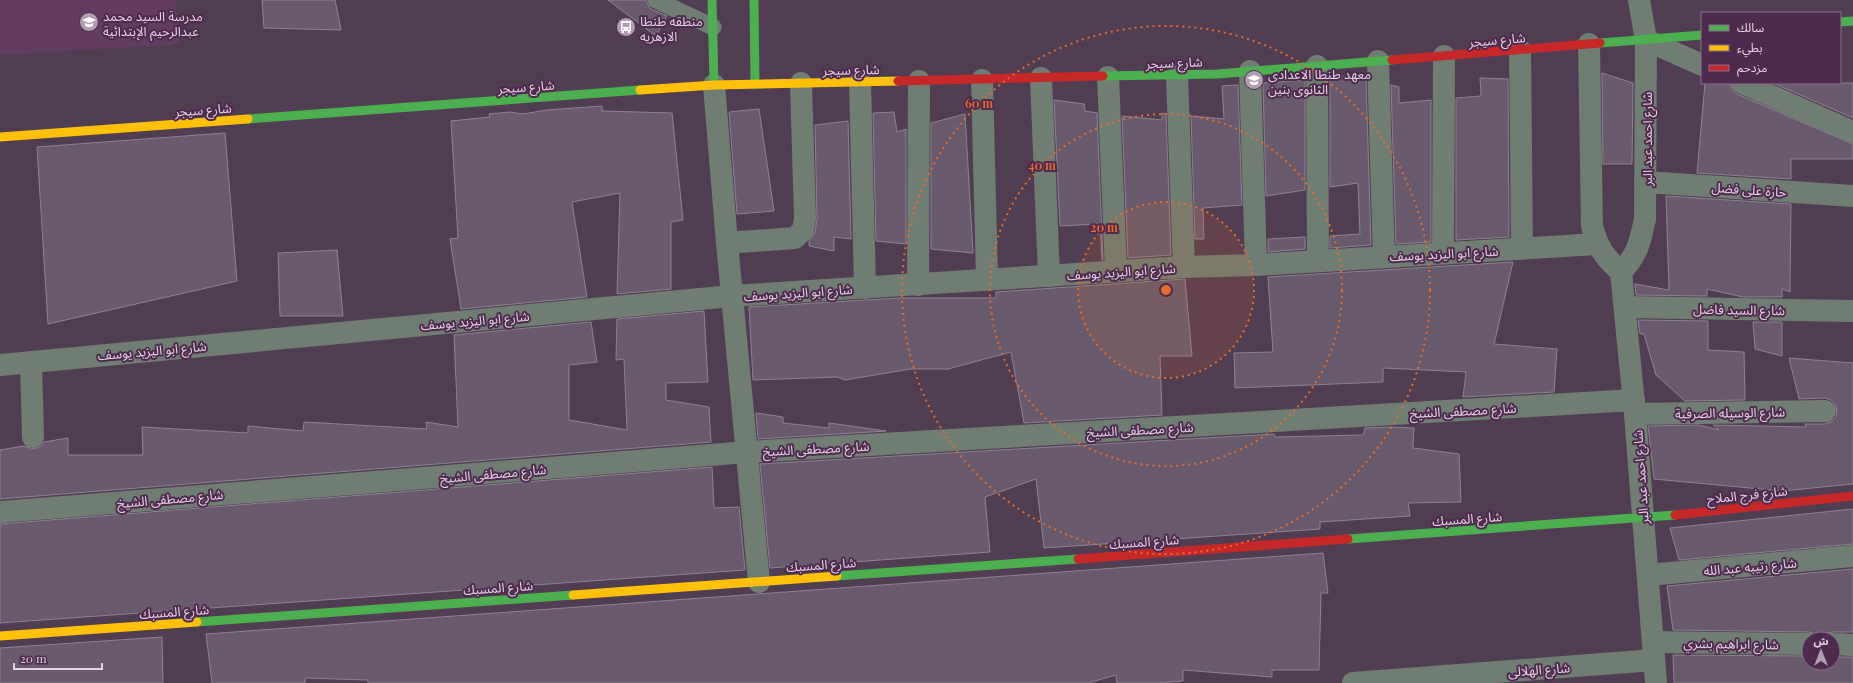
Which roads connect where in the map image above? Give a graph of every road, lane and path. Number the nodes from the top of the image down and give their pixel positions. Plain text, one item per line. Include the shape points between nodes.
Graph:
1 (656, 0) edge
2 (712, 0) edge
3 (754, 0) edge
4 (1639, 0) edge
5 (1853, 21) edge
6 (1841, 22) edge
7 (713, 27) junction
8 (1701, 35) edge
9 (1646, 40) junction
10 (1589, 44) junction
11 (1520, 50) junction
12 (1444, 56) junction
13 (1378, 61) junction
14 (1701, 65) edge
15 (1317, 66) junction
16 (1250, 71) junction
17 (1177, 76) junction
18 (1108, 77) junction
19 (1041, 78) junction
20 (982, 80) junction
21 (919, 81) junction
22 (860, 82) junction
23 (801, 83) junction
24 (755, 84) junction
25 (1744, 84) edge
26 (714, 85) junction
27 (1853, 132) edge
28 (0, 137) edge
29 (1645, 182) junction
30 (1853, 196) edge
31 (727, 243) junction
32 (1597, 244) junction
33 (1522, 248) junction
34 (1443, 253) junction
35 (1384, 257) junction
36 (1318, 261) junction
37 (1256, 265) junction
38 (1184, 267) junction
39 (1116, 271) junction
40 (1621, 272) junction
41 (1049, 276) junction
42 (986, 280) junction
43 (918, 285) junction
44 (865, 288) junction
45 (732, 296) junction
46 (1625, 307) junction
47 (1853, 311) edge
48 (31, 362) junction
49 (0, 365) edge
50 (1635, 407) junction
51 (1826, 411) dead end
52 (33, 436) dead end
53 (747, 452) junction
54 (1853, 496) edge
55 (0, 512) edge
56 (1643, 518) junction
57 (1853, 556) edge
58 (1648, 575) junction
59 (759, 582) junction
60 (0, 636) edge
61 (1801, 644) edge
62 (1841, 644) edge
63 (1853, 644) edge
64 (1654, 651) junction
65 (1353, 683) edge
66 (1656, 683) edge

1 - 7 lane
2 - 7 main road
3 - 24 main road
4 - 9 street, شارع احمد عبد البر
5 - 6 main road
7 - 26 main road
8 - 9 main road, شارع سيجر
9 - 10 main road, شارع سيجر
9 - 14 street
9 - 29 street, شارع احمد عبد البر
10 - 11 main road, شارع سيجر
10 - 32 street via 1592,226
11 - 12 main road, شارع سيجر
11 - 33 street
12 - 13 main road, شارع سيجر
12 - 34 street
13 - 15 main road, شارع سيجر
13 - 35 street
15 - 16 main road, شارع سيجر
15 - 36 street
16 - 17 main road, شارع سيجر
16 - 37 street
17 - 18 main road, شارع سيجر
17 - 38 street
18 - 19 main road, شارع سيجر
18 - 39 street
19 - 20 main road, شارع سيجر
19 - 41 street
20 - 21 main road, شارع سيجر
20 - 42 street
21 - 22 main road, شارع سيجر
21 - 43 street
22 - 23 main road, شارع سيجر
22 - 44 street
23 - 24 main road, شارع سيجر
23 - 31 street via 805,219 803,230 795,238
24 - 26 main road, شارع سيجر
25 - 27 street
26 - 28 main road, شارع سيجر
26 - 31 street
29 - 30 street, حارة على فضل
29 - 40 street, شارع احمد عبد البر via 1645,219 1639,248 1632,261
31 - 45 street
32 - 33 street, شارع ابو اليزيد يوسف
32 - 40 street via 1607,260
33 - 34 street, شارع ابو اليزيد يوسف
34 - 35 street, شارع ابو اليزيد يوسف
35 - 36 street, شارع ابو اليزيد يوسف
36 - 37 street, شارع ابو اليزيد يوسف
37 - 38 street, شارع ابو اليزيد يوسف
38 - 39 street, شارع ابو اليزيد يوسف
39 - 41 street, شارع ابو اليزيد يوسف
40 - 46 street, شارع احمد عبد البر
41 - 42 street, شارع ابو اليزيد يوسف
42 - 43 street, شارع ابو اليزيد يوسف
43 - 44 street, شارع ابو اليزيد يوسف
44 - 45 street, شارع ابو اليزيد يوسف
45 - 48 street, شارع ابو اليزيد يوسف
45 - 53 street
46 - 47 street, شارع السيد فاضل
46 - 50 street, شارع احمد عبد البر
48 - 49 street, شارع ابو اليزيد يوسف
48 - 52 street
50 - 51 street, شارع الوسيله الصرفية
50 - 53 street, شارع مصطفى الشيخ
50 - 56 street, شارع احمد عبد البر
53 - 55 street, شارع مصطفى الشيخ
53 - 59 street
54 - 56 main road, شارع فرج الملاح
56 - 58 street, شارع احمد عبد البر
56 - 59 main road, شارع المسبك
57 - 58 street, شارع رتيبه عبد الله
58 - 64 street, شارع احمد عبد البر
59 - 60 main road, شارع المسبك
61 - 64 street, شارع ابراهيم بشري
62 - 63 street
64 - 65 street, شارع الهلالى
64 - 66 street, شارع احمد عبد البر

